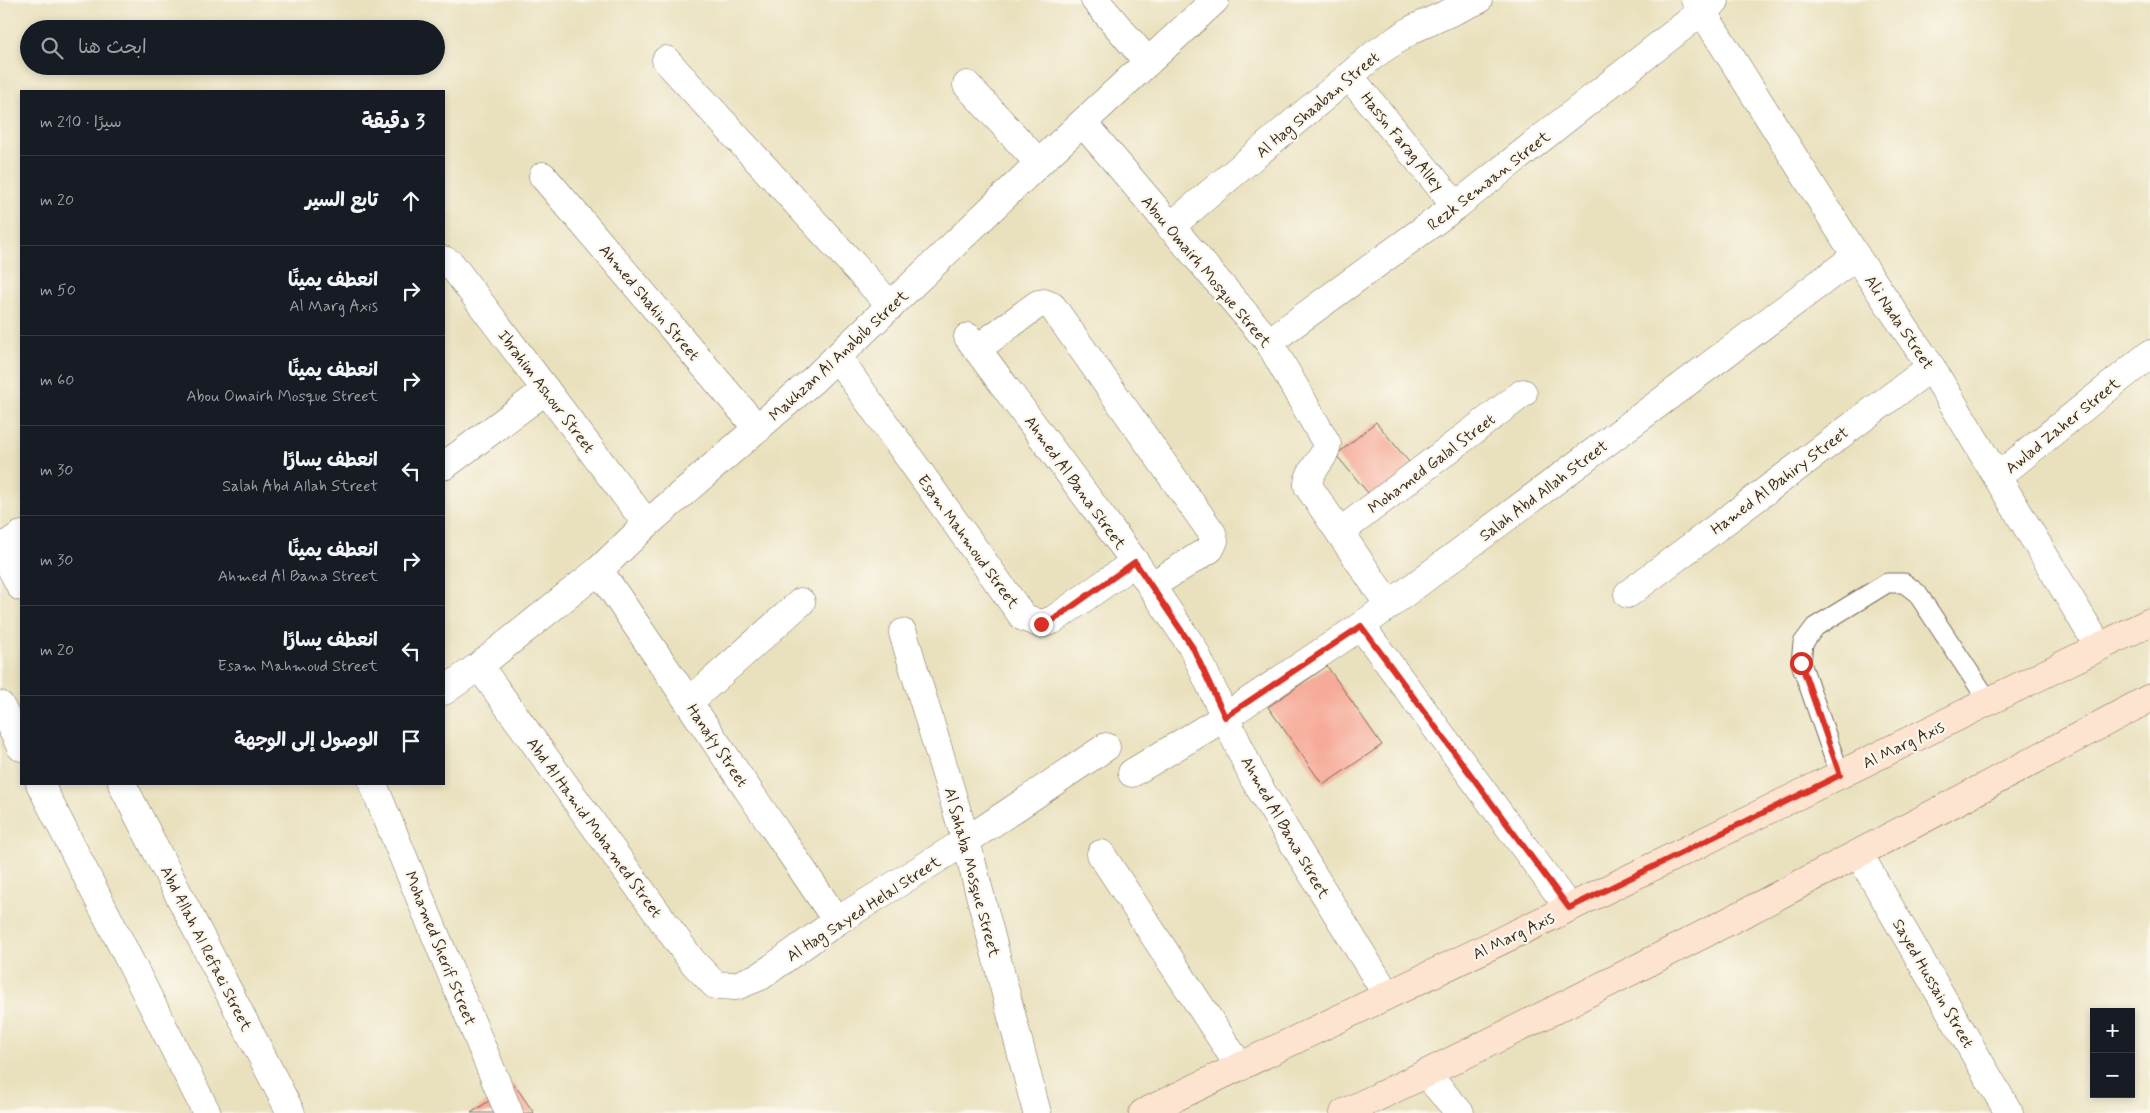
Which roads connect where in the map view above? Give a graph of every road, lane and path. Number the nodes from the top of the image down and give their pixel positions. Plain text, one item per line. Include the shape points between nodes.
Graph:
1 (1095, 0) edge
2 (1216, 0) edge
3 (1464, 2) edge
4 (1704, 4) edge
5 (666, 60) dead end
6 (1148, 62) junction
7 (1349, 76) junction
8 (967, 85) dead end
9 (1083, 123) junction
10 (1039, 163) junction
11 (543, 176) dead end
12 (1456, 206) junction
13 (1170, 227) junction
14 (1856, 256) junction
15 (445, 261) edge
16 (891, 306) junction
17 (1269, 342) junction
18 (2150, 354) edge
19 (837, 357) junction
20 (1931, 367) junction
21 (546, 390) junction
22 (1523, 393) dead end
23 (758, 428) junction
24 (445, 465) edge
25 (1997, 478) junction
26 (647, 524) junction
27 (1340, 532) junction
28 (7, 544) edge
29 (1135, 562) junction
30 (598, 570) junction
31 (20, 584) edge
32 (1151, 586) junction
33 (1628, 594) dead end
34 (801, 602) dead end
35 (1389, 605) junction
36 (2150, 622) edge
37 (1361, 626) junction
38 (903, 633) dead end
39 (2099, 647) junction
40 (479, 666) junction
41 (445, 690) edge
42 (2150, 698) edge
43 (689, 702) junction
44 (1989, 702) junction
45 (0, 705) edge
46 (1225, 717) junction
47 (20, 745) edge
48 (1106, 747) dead end
49 (1132, 773) dead end
50 (1840, 775) junction
51 (41, 785) edge
52 (123, 785) edge
53 (373, 785) edge
54 (966, 841) junction
55 (1101, 854) dead end
56 (1859, 854) junction
57 (1569, 908) junction
58 (837, 921) junction
59 (714, 985) joint
60 (1387, 995) junction
61 (1240, 1068) junction
62 (1426, 1074) junction
63 (2006, 1112) edge
64 (207, 1113) edge
65 (291, 1113) edge
66 (509, 1113) edge
67 (1037, 1113) edge
68 (1143, 1113) edge
69 (1344, 1113) edge
70 (1460, 1113) edge

1 - 6 street
2 - 6 street, Makhzan Al Anabib Street
3 - 7 street, Al Hag Shaaban Street via 1413,29
4 - 12 street, Rezk Semaan Street
4 - 14 street, Ali Nada Street
5 - 16 street
6 - 9 street, Makhzan Al Anabib Street
7 - 12 street, Hassn Farag Alley
7 - 13 street, Al Hag Shaaban Street
8 - 10 street
9 - 10 street, Makhzan Al Anabib Street
9 - 13 street, Abou Omairh Mosque Street
10 - 16 street, Makhzan Al Anabib Street
11 - 23 street, Ahmed Shahin Street
12 - 17 street, Rezk Semaan Street
13 - 17 street, Abou Omairh Mosque Street
14 - 20 street, Ali Nada Street
14 - 35 street, Salah Abd Allah Street
15 - 21 street, Ibrahim Ashour Street via 451,264
16 - 19 street, Makhzan Al Anabib Street
17 - 27 street, Abou Omairh Mosque Street via 1325,438 1326,450 1310,475 1308,486
18 - 25 street, Awlad Zaher Street
19 - 23 street, Makhzan Al Anabib Street
19 - 29 street, Esam Mahmoud Street via 1023,617 1041,624 1053,620
20 - 25 street, Ali Nada Street
20 - 33 street, Hamed Al Bahiry Street
21 - 24 street
21 - 26 street, Ibrahim Ashour Street
22 - 27 street, Mohamed Galal Street
23 - 26 street, Makhzan Al Anabib Street
25 - 39 street, Ali Nada Street
26 - 30 street, Makhzan Al Anabib Street
27 - 35 street, Abou Omairh Mosque Street
28 - 31 street
29 - 32 street, Ahmed Al Bana Street
29 - 32 street, Ahmed Al Bana Street via 973,343 1038,304 1052,306 1212,533 1214,540 1210,549
30 - 40 street, Makhzan Al Anabib Street
30 - 43 street, Hanafy Street
32 - 46 street, Ahmed Al Bana Street via 1193,648
34 - 43 street
35 - 37 street, Salah Abd Allah Street
36 - 39 main road, Al Marg Axis
37 - 46 street, Salah Abd Allah Street
37 - 57 street
38 - 54 street, Al Sahaba Mosque Street
39 - 44 main road, Al Marg Axis
40 - 41 street, Makhzan Al Anabib Street
40 - 59 street, Abd Al Hamid Mohamed Street via 692,961
42 - 56 main road
43 - 58 street, Hanafy Street
44 - 50 main road, Al Marg Axis
44 - 50 lane via 1917,593 1904,583 1887,583 1815,627 1803,643 1801,663
45 - 47 street
46 - 49 street, Salah Abd Allah Street
46 - 60 street, Ahmed Al Bana Street via 1254,780
48 - 54 street, Al Hag Sayed Helal Street
50 - 57 main road, Al Marg Axis
51 - 64 street
52 - 65 street, Abd Allah Al Refaei Street
53 - 66 street, Mohamed Sherif Street
54 - 58 street, Al Hag Sayed Helal Street
54 - 67 street, Al Sahaba Mosque Street
55 - 61 street
56 - 62 main road
56 - 63 street, Sayed Hussain Street
57 - 60 main road, Al Marg Axis
58 - 59 street, Al Hag Sayed Helal Street via 761,976 736,986
60 - 61 main road, Al Marg Axis
61 - 68 main road, Al Marg Axis
62 - 69 main road
62 - 70 street

